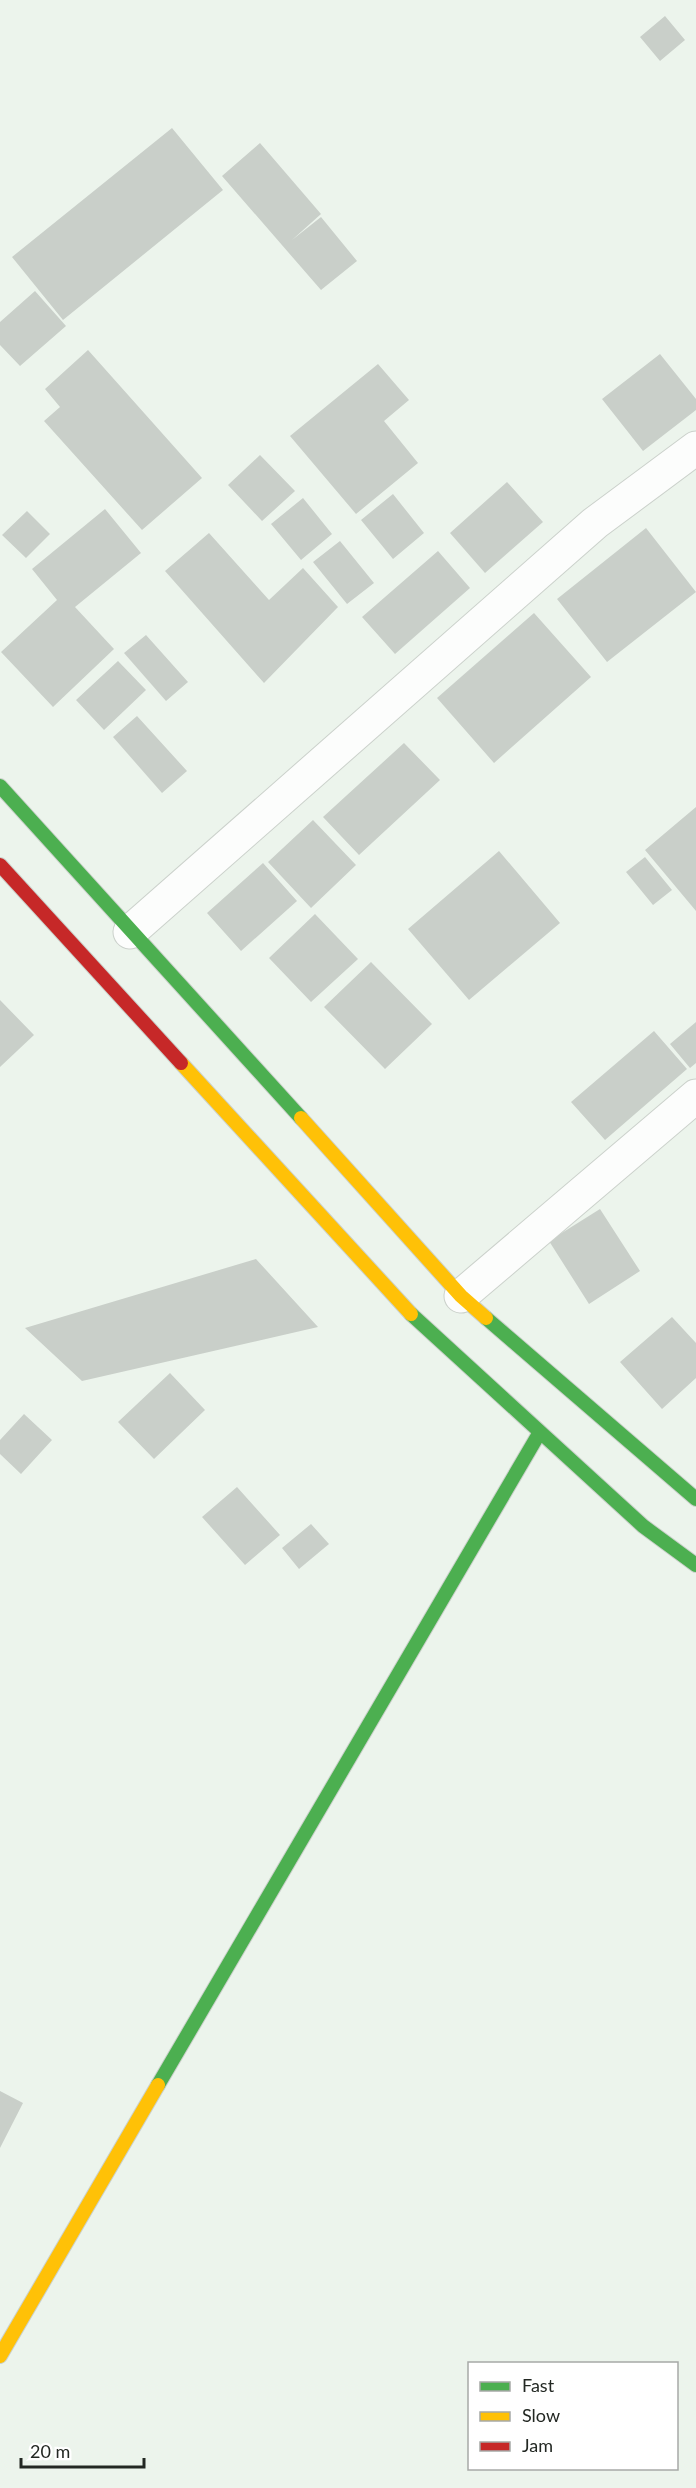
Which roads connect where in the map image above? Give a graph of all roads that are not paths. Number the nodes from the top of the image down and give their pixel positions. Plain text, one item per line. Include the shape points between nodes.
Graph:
1 (696, 448) edge
2 (0, 786) edge
3 (0, 865) edge
4 (130, 932) junction
5 (696, 1096) edge
6 (461, 1296) junction
7 (540, 1432) junction
8 (696, 1499) edge
9 (696, 1565) edge
10 (0, 2356) edge

1 - 4 street via 595,523
2 - 4 street
3 - 7 street via 418,1321
4 - 6 street
5 - 6 street
6 - 8 street
7 - 9 street via 643,1526
7 - 10 street

